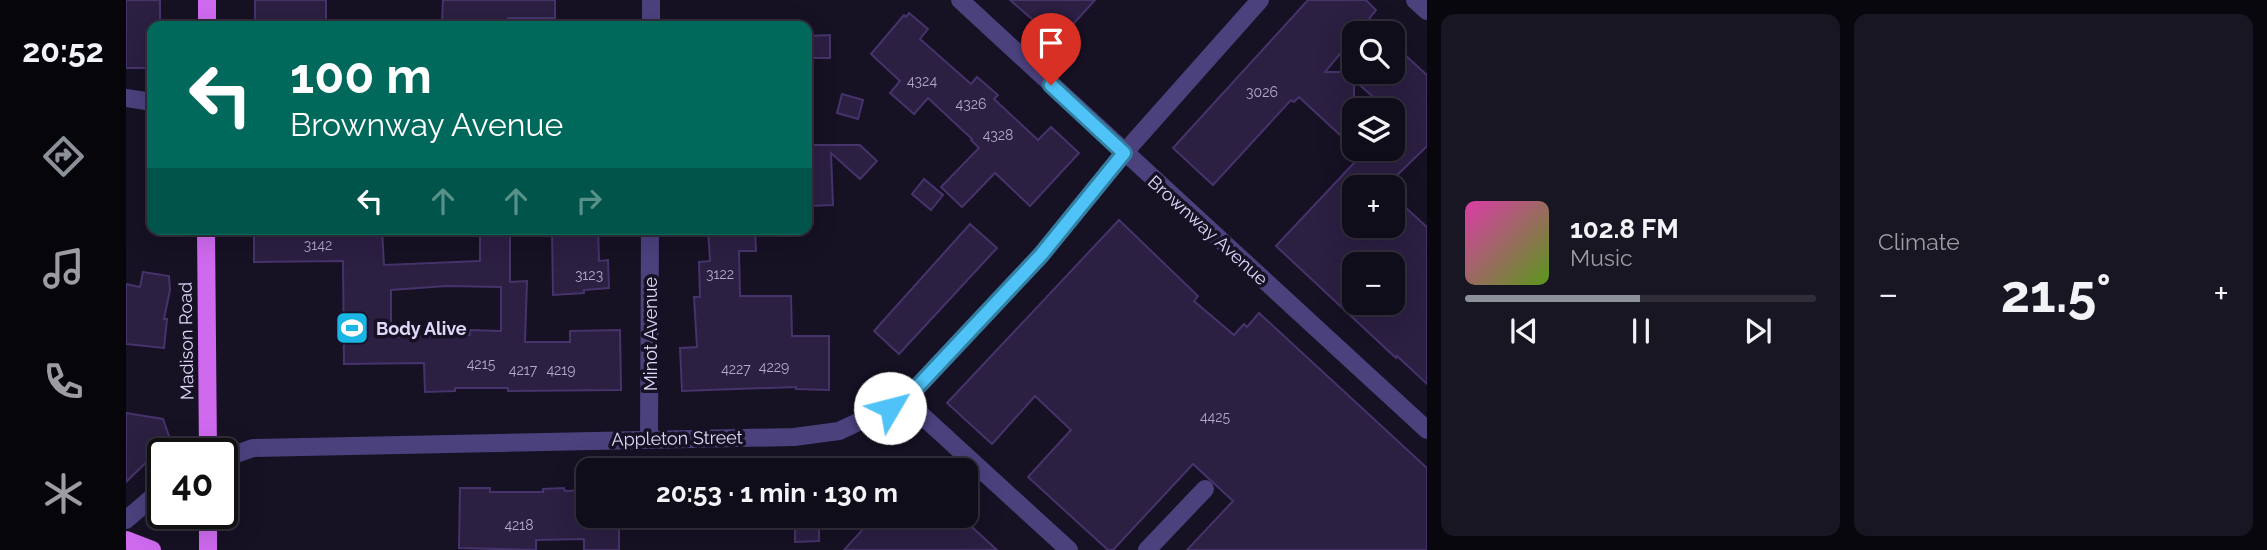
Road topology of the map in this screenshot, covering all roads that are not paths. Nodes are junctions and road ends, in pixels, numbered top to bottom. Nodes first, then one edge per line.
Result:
1 (207, 0) edge
2 (651, 0) edge
3 (960, 0) edge
4 (1260, 0) edge
5 (1415, 0) edge
6 (1427, 11) edge
7 (207, 21) edge
8 (651, 21) edge
9 (126, 98) edge
10 (147, 101) edge
11 (1124, 153) junction
12 (206, 235) edge
13 (650, 235) edge
14 (905, 400) junction
15 (1427, 430) edge
16 (208, 438) edge
17 (649, 438) junction
18 (238, 453) edge
19 (1205, 489) dead end
20 (147, 502) edge
21 (126, 520) edge
22 (208, 529) edge
23 (126, 540) edge
24 (152, 550) edge
25 (208, 550) edge
26 (1069, 550) edge
27 (1147, 550) edge

1 - 7 main road
2 - 8 street
3 - 11 street, Brownway Avenue
4 - 11 street
5 - 6 street
9 - 10 street
11 - 14 street
11 - 15 street, Brownway Avenue
12 - 16 main road, Madison Road
13 - 17 street, Minot Avenue
14 - 17 street, Appleton Street
14 - 26 street
17 - 18 street, Appleton Street
19 - 27 street
20 - 21 street
22 - 25 main road
23 - 24 main road

